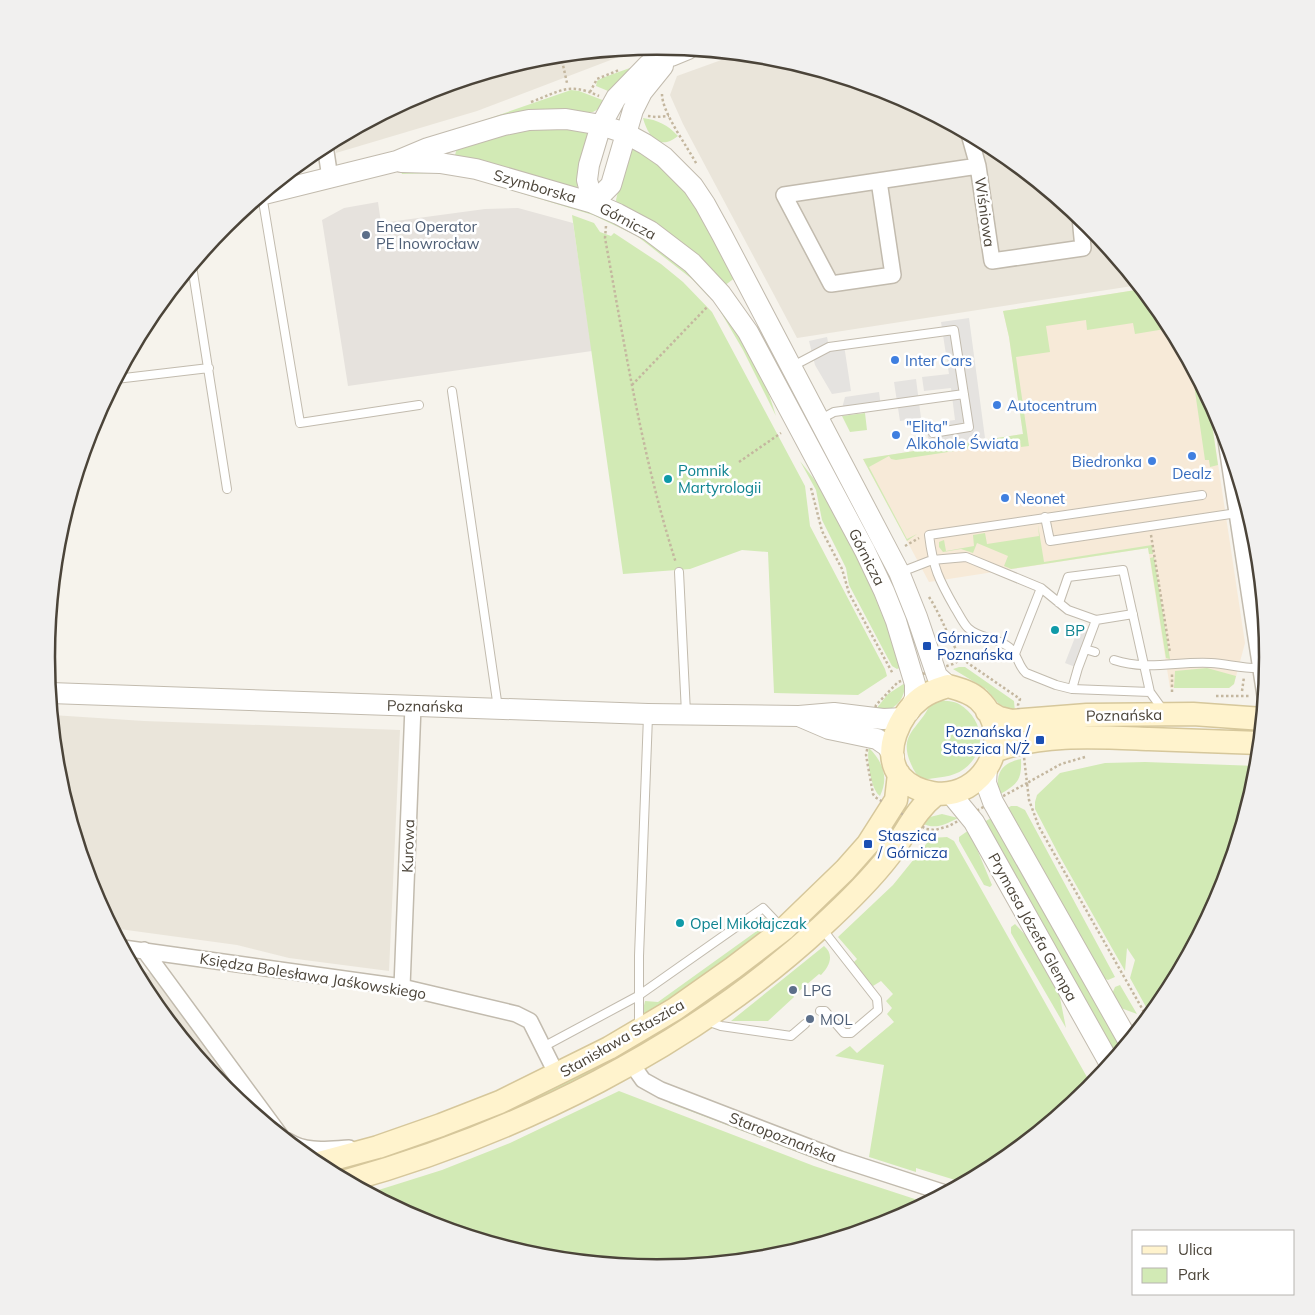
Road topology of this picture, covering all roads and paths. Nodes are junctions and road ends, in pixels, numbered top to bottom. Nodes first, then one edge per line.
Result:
1 (666, 56) edge
2 (563, 63) edge
3 (567, 83) dead end
4 (601, 125) junction
5 (625, 134) junction
6 (973, 145) edge
7 (326, 155) edge
8 (397, 161) junction
9 (978, 166) junction
10 (330, 178) junction
11 (879, 181) junction
12 (278, 190) edge
13 (264, 202) edge
14 (593, 203) junction
15 (612, 228) dead end
16 (1081, 228) edge
17 (193, 274) edge
18 (714, 310) dead end
19 (792, 367) junction
20 (209, 368) junction
21 (124, 378) edge
22 (632, 385) junction
23 (452, 391) dead end
24 (964, 394) junction
25 (419, 405) dead end
26 (819, 420) junction
27 (782, 433) dead end
28 (933, 433) dead end
29 (739, 462) dead end
30 (1231, 475) edge
31 (810, 485) dead end
32 (227, 489) dead end
33 (1202, 495) dead end
34 (1237, 513) junction
35 (1045, 517) junction
36 (1150, 527) junction
37 (929, 535) junction
38 (905, 546) dead end
39 (932, 560) junction
40 (679, 572) joint
41 (899, 572) junction
42 (1041, 588) junction
43 (1059, 603) junction
44 (1133, 614) junction
45 (1096, 620) junction
46 (1085, 649) junction
47 (1094, 652) dead end
48 (1015, 654) junction
49 (1114, 660) dead end
50 (1260, 661) edge
51 (1144, 665) junction
52 (1172, 666) junction
53 (1260, 668) edge
54 (942, 678) junction
55 (906, 680) junction
56 (1072, 689) junction
57 (1150, 692) junction
58 (1172, 692) dead end
59 (56, 694) edge
60 (413, 706) junction
61 (498, 708) junction
62 (987, 711) junction
63 (648, 714) junction
64 (1167, 714) junction
65 (686, 715) junction
66 (906, 715) junction
67 (1257, 719) edge
68 (1020, 721) junction
69 (870, 728) junction
70 (1022, 743) junction
71 (1254, 743) edge
72 (991, 759) junction
73 (896, 765) junction
74 (1027, 783) junction
75 (944, 794) junction
76 (993, 802) junction
77 (891, 808) junction
78 (969, 815) junction
79 (912, 820) junction
80 (821, 927) junction
81 (784, 929) junction
82 (130, 949) edge
83 (144, 950) junction
84 (402, 987) junction
85 (638, 996) junction
86 (820, 1011) dead end
87 (1144, 1012) edge
88 (703, 1019) junction
89 (805, 1024) dead end
90 (640, 1031) junction
91 (1125, 1036) edge
92 (543, 1047) junction
93 (1107, 1058) edge
94 (631, 1063) junction
95 (557, 1075) junction
96 (264, 1113) edge
97 (378, 1147) junction
98 (312, 1150) edge
99 (327, 1161) edge
100 (355, 1178) edge
101 (938, 1191) edge

1 - 4 street, Szymborska
1 - 5 street, Szymborska
2 - 3 path
4 - 5 street, Górnicza
4 - 8 street, Szymborska
4 - 14 street, Górnicza
5 - 14 street, Szymborska
5 - 19 street, Górnicza
6 - 9 street, Wiśniowa
7 - 10 street
8 - 10 street, Szymborska
8 - 14 street, Szymborska
9 - 11 street
9 - 16 street, Wiśniowa
10 - 12 street, Szymborska
11 - 11 street
13 - 25 lane
14 - 55 street, Górnicza
15 - 22 path
17 - 20 lane
18 - 22 path
19 - 24 lane
19 - 26 street, Górnicza
20 - 21 lane
20 - 32 lane
22 - 40 path
23 - 61 lane
24 - 26 lane
24 - 28 lane
26 - 41 street, Górnicza
27 - 29 path
30 - 34 street
31 - 55 path
33 - 35 lane
34 - 36 lane
34 - 50 street
35 - 36 lane
35 - 37 lane
36 - 52 path
37 - 38 path
37 - 39 lane
39 - 41 lane
39 - 42 lane
39 - 48 lane
40 - 65 lane
41 - 54 street, Górnicza
42 - 43 lane
42 - 48 lane
43 - 44 lane
43 - 45 lane
44 - 45 lane
44 - 51 lane
45 - 46 lane
46 - 47 lane
46 - 56 lane
48 - 56 lane
49 - 51 lane
51 - 52 lane
51 - 57 lane
52 - 53 lane
52 - 58 path
54 - 55 path
54 - 62 main road
54 - 66 main road
55 - 66 street, Górnicza
55 - 69 path
56 - 57 lane
57 - 64 lane
59 - 60 street, Poznańska
60 - 61 street, Poznańska
60 - 84 street, Kurowa
61 - 63 street, Poznańska
62 - 68 main road, Poznańska
62 - 72 main road
63 - 65 street, Poznańska
63 - 85 lane
64 - 67 main road, Poznańska
64 - 68 main road, Poznańska
65 - 69 street, Poznańska
66 - 69 street, Poznańska
66 - 73 main road
68 - 70 path
69 - 73 street, Poznańska
69 - 77 path
70 - 71 main road, Poznańska
70 - 72 main road, Poznańska
70 - 74 path
72 - 75 main road
72 - 76 street, Prymasa Józefa Glempa
73 - 75 main road
73 - 77 main road, Stanisława Staszica
74 - 76 path
74 - 87 path
75 - 78 street, Prymasa Józefa Glempa
75 - 79 main road, Stanisława Staszica
76 - 78 path
76 - 91 street, Prymasa Józefa Glempa
77 - 79 path
77 - 81 main road, Stanisława Staszica
78 - 79 path
78 - 93 street, Prymasa Józefa Glempa
79 - 80 main road, Stanisława Staszica
80 - 86 lane
80 - 88 main road, Stanisława Staszica
81 - 85 lane
81 - 90 main road, Stanisława Staszica
82 - 83 street, Księdza Bolesława Jaśkowskiego
83 - 84 street, Księdza Bolesława Jaśkowskiego
83 - 96 street
84 - 92 street, Księdza Bolesława Jaśkowskiego
85 - 90 lane
85 - 92 lane
88 - 89 lane
88 - 94 main road, Stanisława Staszica
90 - 95 main road, Stanisława Staszica
92 - 95 street, Księdza Bolesława Jaśkowskiego
94 - 100 main road, Stanisława Staszica
94 - 101 street, Staropoznańska
95 - 97 main road, Stanisława Staszica
97 - 98 street
97 - 99 main road, Stanisława Staszica

